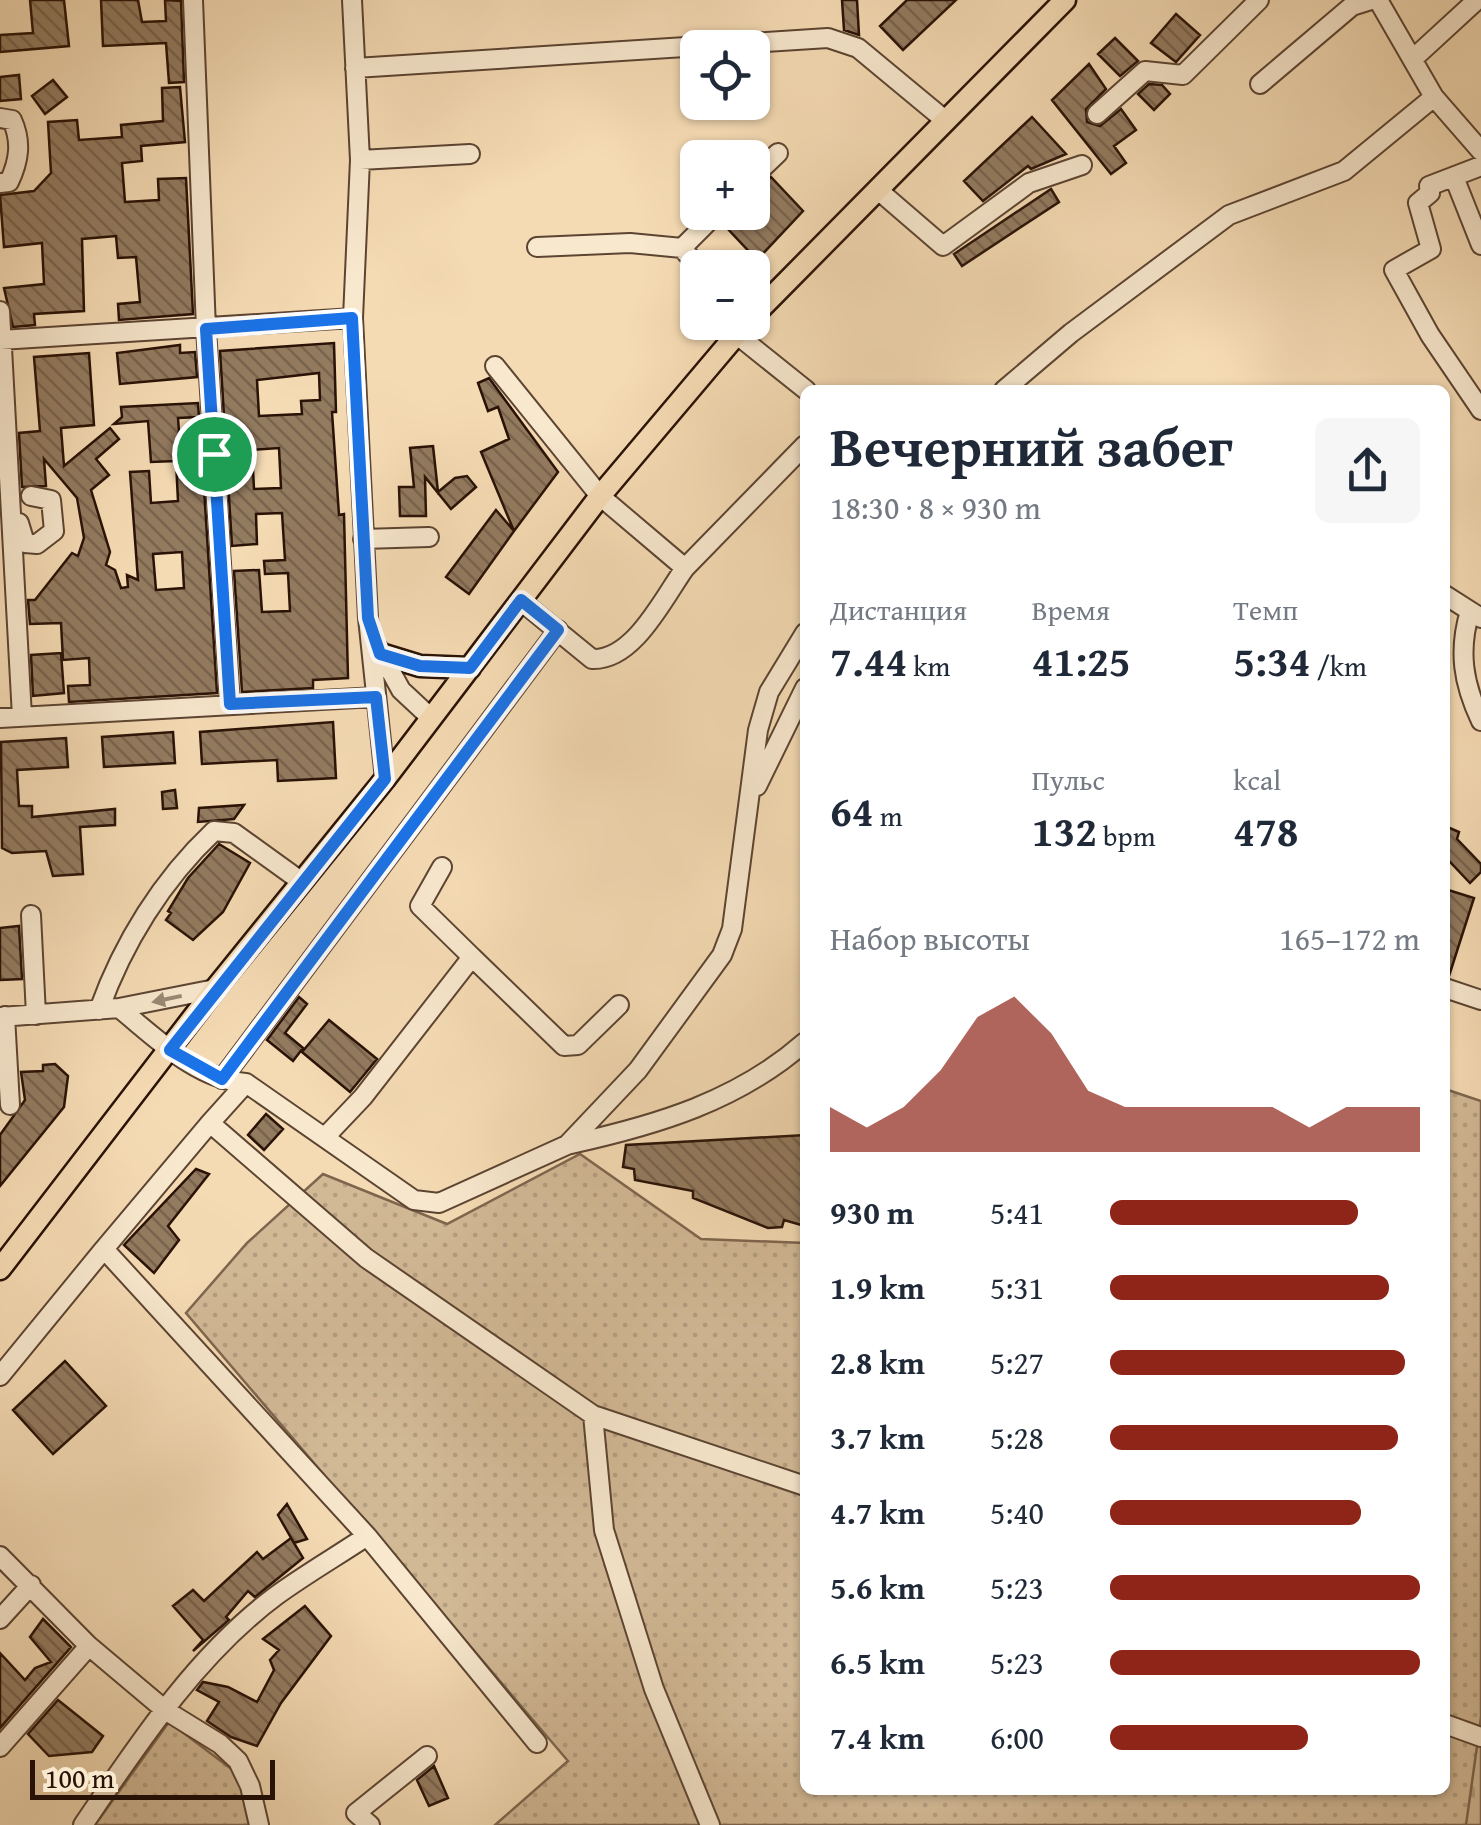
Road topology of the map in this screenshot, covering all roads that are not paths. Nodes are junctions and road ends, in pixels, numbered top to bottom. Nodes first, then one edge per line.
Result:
1 (193, 0) edge
2 (352, 0) edge
3 (1065, 0) edge
4 (1259, 0) edge
5 (1370, 0) edge
6 (1378, 0) edge
7 (1477, 0) edge
8 (1414, 56) junction
9 (356, 68) junction
10 (1260, 84) dead end
11 (1434, 97) junction
12 (1097, 114) dead end
13 (0, 118) edge
14 (946, 121) junction
15 (1478, 140) edge
16 (778, 152) dead end
17 (470, 154) dead end
18 (360, 160) junction
19 (770, 160) edge
20 (1082, 165) dead end
21 (1481, 166) edge
22 (1454, 177) junction
23 (0, 183) edge
24 (878, 190) junction
25 (700, 230) edge
26 (1481, 246) edge
27 (537, 247) dead end
28 (682, 248) joint
29 (770, 299) edge
30 (0, 311) edge
31 (352, 318) junction
32 (206, 329) junction
33 (1, 340) edge
34 (731, 340) edge
35 (758, 340) edge
36 (495, 366) dead end
37 (801, 385) edge
38 (1010, 385) edge
39 (1481, 410) edge
40 (800, 450) edge
41 (32, 496) dead end
42 (600, 496) junction
43 (6, 522) edge
44 (429, 538) dead end
45 (363, 539) junction
46 (686, 568) junction
47 (1450, 599) edge
48 (521, 600) junction
49 (1475, 614) edge
50 (368, 618) junction
51 (558, 630) junction
52 (800, 641) edge
53 (380, 654) junction
54 (470, 668) junction
55 (376, 697) junction
56 (800, 698) edge
57 (230, 704) junction
58 (22, 717) junction
59 (0, 718) edge
60 (431, 718) junction
61 (1481, 721) edge
62 (385, 779) junction
63 (753, 795) junction
64 (442, 867) dead end
65 (302, 882) junction
66 (31, 915) dead end
67 (472, 957) junction
68 (216, 988) junction
69 (1450, 990) edge
70 (1481, 1000) edge
71 (619, 1004) dead end
72 (119, 1008) junction
73 (99, 1010) junction
74 (36, 1015) junction
75 (2, 1017) edge
76 (800, 1046) edge
77 (170, 1050) junction
78 (222, 1079) junction
79 (246, 1084) junction
80 (10, 1105) dead end
81 (210, 1123) junction
82 (325, 1137) junction
83 (567, 1145) junction
84 (104, 1249) junction
85 (0, 1268) edge
86 (0, 1376) edge
87 (593, 1415) junction
88 (800, 1484) edge
89 (367, 1536) junction
90 (0, 1556) edge
91 (31, 1586) junction
92 (0, 1620) edge
93 (89, 1646) junction
94 (164, 1710) junction
95 (1450, 1726) edge
96 (1481, 1737) edge
97 (537, 1743) dead end
98 (0, 1747) edge
99 (427, 1756) dead end
100 (357, 1821) edge
101 (84, 1825) edge
102 (259, 1825) edge
103 (710, 1825) edge

1 - 32 street
2 - 9 street
3 - 14 main road
4 - 12 street
5 - 10 street
6 - 8 street
7 - 8 street
8 - 11 street
9 - 14 street
9 - 18 street
11 - 15 street
11 - 38 street
13 - 23 street
14 - 24 main road
16 - 19 street
17 - 18 street
18 - 31 street
20 - 24 street
21 - 22 street
22 - 26 street
22 - 39 street
24 - 29 main road
25 - 28 street
27 - 28 street
30 - 33 street
31 - 32 street
31 - 45 street
32 - 33 street
32 - 57 street
33 - 43 street
34 - 42 main road
35 - 37 street
36 - 42 street
40 - 46 street
41 - 43 street
42 - 46 street
42 - 48 main road
43 - 58 street
44 - 45 street
45 - 50 street
46 - 51 street
47 - 49 street
48 - 51 street
48 - 54 main road
49 - 61 street
50 - 53 street
50 - 55 street
51 - 78 street
52 - 63 street
53 - 54 main road
53 - 60 street
54 - 60 main road
55 - 57 street
55 - 62 street
56 - 63 street
57 - 58 street
58 - 59 street
60 - 62 main road
62 - 65 main road
63 - 83 street
64 - 67 street
65 - 68 main road
65 - 73 street
66 - 74 street
67 - 71 street
67 - 82 street
68 -> 72 street
68 - 77 main road
69 - 70 street
72 - 73 street
72 - 77 street
73 - 74 street
74 - 75 street
75 - 80 street
76 - 83 street
77 - 78 street
77 - 85 main road
78 - 79 street
79 - 81 street
79 - 82 street
81 - 84 street
81 - 87 street
82 - 83 street
84 - 86 street
84 - 89 street
87 - 88 street
87 - 103 street
89 - 94 street
89 - 97 street
90 - 91 street
91 - 92 street
91 - 93 street
93 - 94 street
93 - 98 street
94 - 101 street
94 - 102 street
95 - 96 street
99 - 100 street

